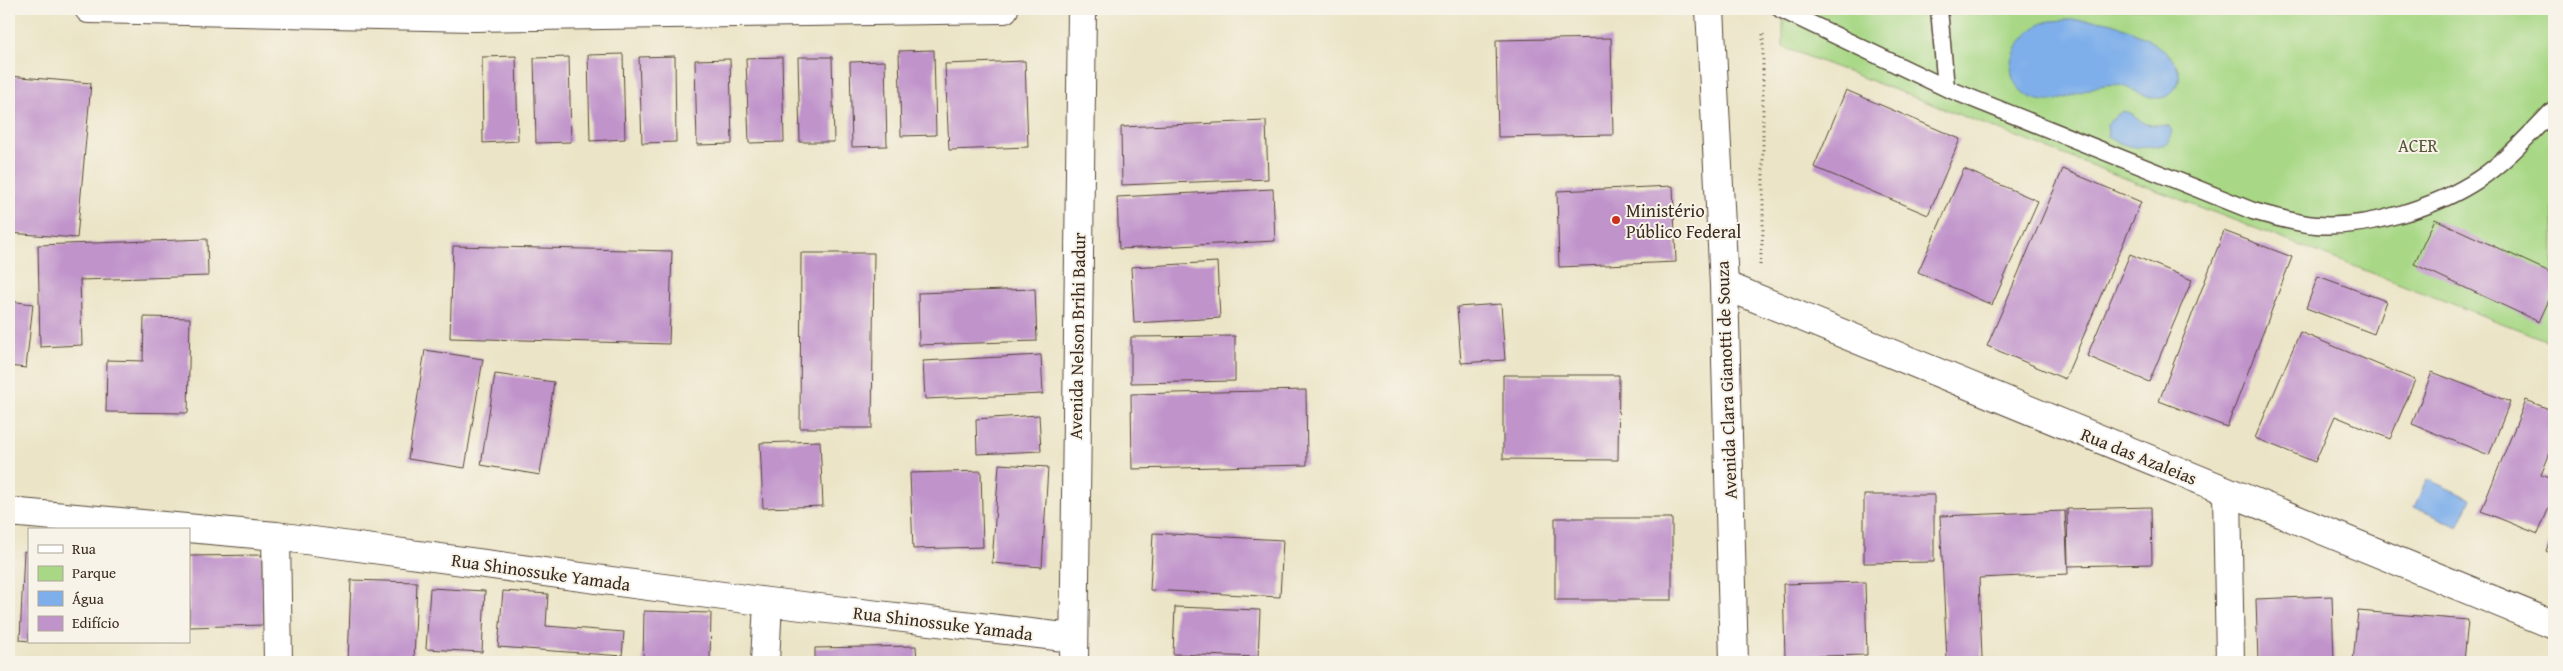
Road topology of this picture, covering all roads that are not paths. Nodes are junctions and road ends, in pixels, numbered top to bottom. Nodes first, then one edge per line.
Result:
1 (90, 9) edge
2 (1004, 9) edge
3 (1082, 9) edge
4 (1710, 9) edge
5 (1780, 9) edge
6 (1939, 9) edge
7 (474, 13) edge
8 (1946, 88) junction
9 (2554, 109) edge
10 (1724, 285) junction
11 (2227, 492) junction
12 (9, 512) edge
13 (187, 528) edge
14 (190, 528) edge
15 (276, 536) junction
16 (768, 602) junction
17 (2554, 625) edge
18 (1074, 650) edge
19 (278, 662) edge
20 (765, 662) edge
21 (1734, 662) edge
22 (2230, 662) edge

1 - 7 street
2 - 7 street
3 - 18 street, Avenida Nelson Brihi Badur
4 - 10 street, Avenida Clara Gianotti de Souza
5 - 8 lane
6 - 8 lane
8 - 9 lane
10 - 11 street, Rua das Azaleias
10 - 21 street, Avenida Clara Gianotti de Souza
11 - 17 street, Rua das Azaleias
11 - 22 street
12 - 13 street, Rua Shinossuke Yamada
14 - 15 street, Rua Shinossuke Yamada
15 - 16 street, Rua Shinossuke Yamada
15 - 19 street
16 - 18 street, Rua Shinossuke Yamada
16 - 20 street

